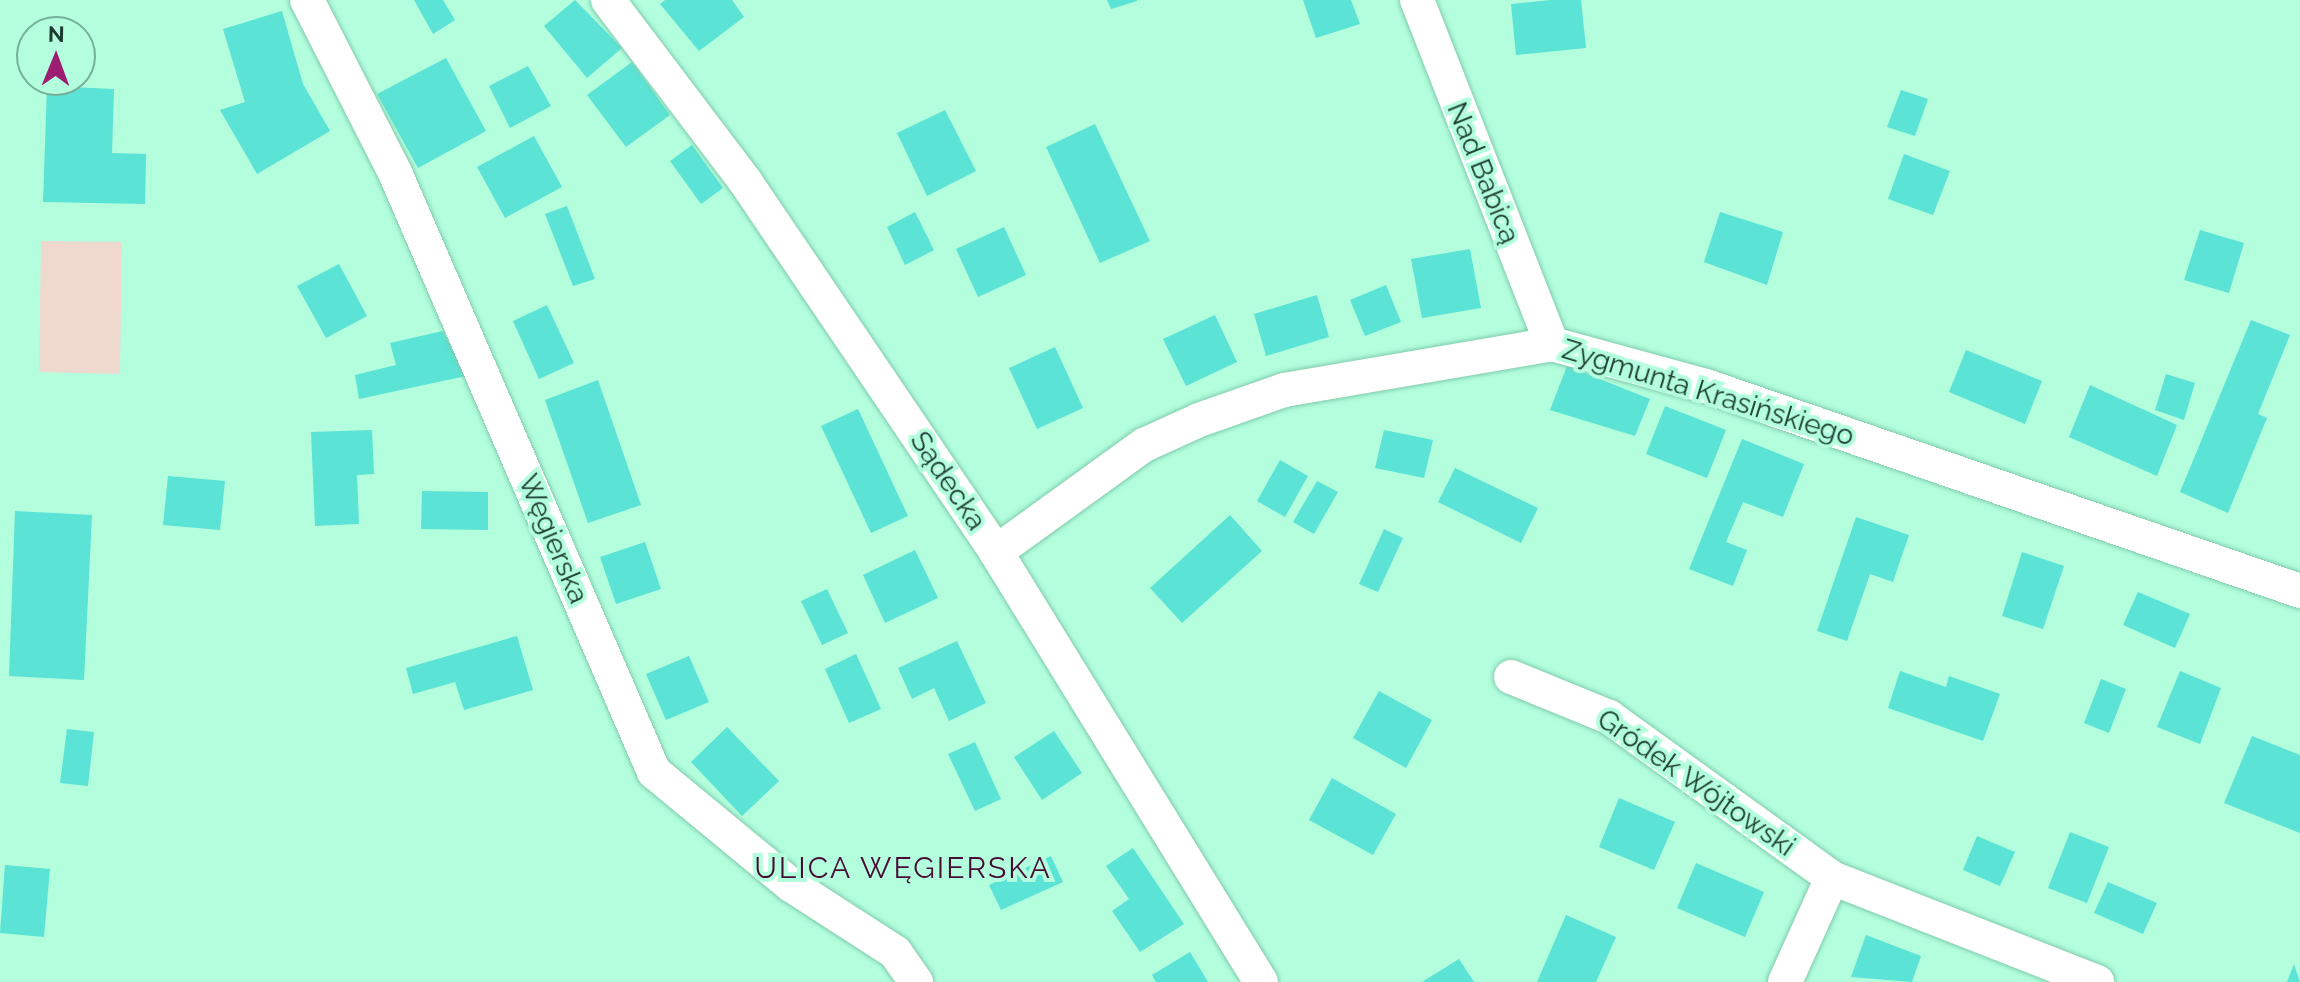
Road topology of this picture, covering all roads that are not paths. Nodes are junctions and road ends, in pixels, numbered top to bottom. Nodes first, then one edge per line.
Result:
1 (307, 0) edge
2 (608, 0) edge
3 (1417, 0) edge
4 (1552, 344) junction
5 (996, 552) junction
6 (2300, 591) edge
7 (1511, 677) dead end
8 (1832, 878) junction
9 (916, 982) edge
10 (1261, 982) edge
11 (1785, 982) edge
12 (2097, 982) edge

1 - 9 street, Węgierska
2 - 5 street, Sądecka
3 - 4 street, Nad Babicą
4 - 5 street, Zygmunta Krasińskiego
4 - 6 street, Zygmunta Krasińskiego
5 - 10 street, Sądecka
7 - 8 street, Gródek Wójtowski
8 - 11 street
8 - 12 street, Gródek Wójtowski

